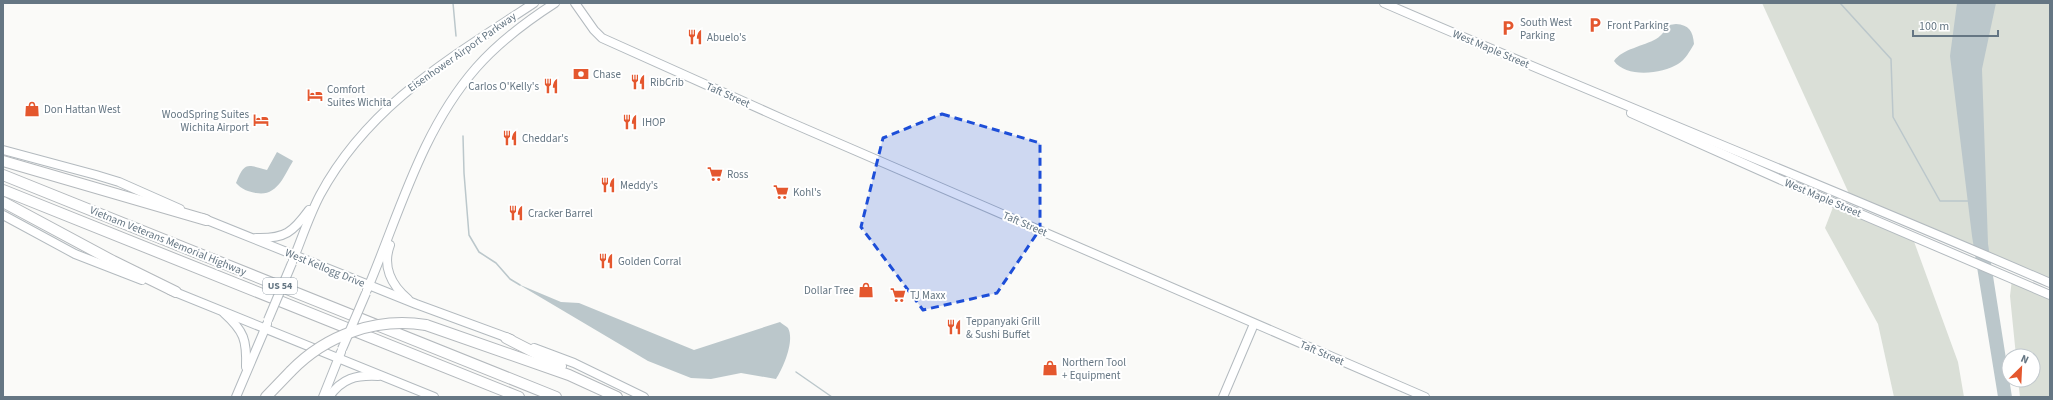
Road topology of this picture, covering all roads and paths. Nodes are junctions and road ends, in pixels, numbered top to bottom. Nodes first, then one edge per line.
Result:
1 (534, 3) edge
2 (556, 3) edge
3 (575, 3) edge
4 (1384, 3) edge
5 (1599, 95) junction
6 (3, 150) edge
7 (3, 161) edge
8 (3, 175) edge
9 (3, 190) edge
10 (320, 195) junction
11 (3, 202) edge
12 (398, 212) junction
13 (3, 215) edge
14 (206, 220) junction
15 (250, 238) junction
16 (293, 260) junction
17 (2050, 283) edge
18 (367, 289) junction
19 (176, 292) junction
20 (2050, 295) edge
21 (416, 304) junction
22 (220, 309) junction
23 (267, 324) junction
24 (1254, 324) junction
25 (506, 338) junction
26 (340, 353) junction
27 (386, 376) junction
28 (242, 382) junction
29 (613, 395) edge
30 (236, 397) edge
31 (266, 397) edge
32 (323, 397) edge
33 (329, 397) edge
34 (434, 397) edge
35 (519, 397) edge
36 (556, 397) edge
37 (644, 397) edge
38 (1223, 397) edge
39 (1426, 397) edge

1 - 10 main road, Eisenhower Airport Parkway
2 - 12 main road, Eisenhower Airport Parkway
3 - 24 main road, Taft Street
4 - 5 main road, West Maple Street
5 - 17 main road, West Maple Street
5 - 20 main road, West Maple Street
6 - 14 main road, West Kellogg Drive
7 - 14 highway
8 - 36 highway, Vietnam Veterans Memorial Highway / US 54
9 - 35 highway, Vietnam Veterans Memorial Highway / US 54
10 - 15 main road
10 - 16 main road, Eisenhower Airport Parkway
11 - 19 highway
12 - 18 main road, Eisenhower Airport Parkway
12 - 21 main road
13 - 19 main road
14 - 15 main road, West Kellogg Drive
15 - 16 main road, West Kellogg Drive
16 - 18 main road, West Kellogg Drive
16 - 23 main road, Eisenhower Airport Parkway, bridge
18 - 21 main road, West Kellogg Drive
18 - 26 main road, Eisenhower Airport Parkway, bridge
19 - 22 main road
21 - 25 main road, West Kellogg Drive
22 - 23 main road
22 - 28 main road
23 - 26 main road
23 - 28 main road, Eisenhower Airport Parkway
24 - 38 main road
24 - 39 main road, Taft Street
25 - 29 highway
25 - 37 main road, West Kellogg Drive
26 - 27 main road
26 - 32 main road, Eisenhower Airport Parkway
27 - 33 main road
27 - 34 main road
28 - 30 main road, Eisenhower Airport Parkway
29 - 31 highway, bridge

